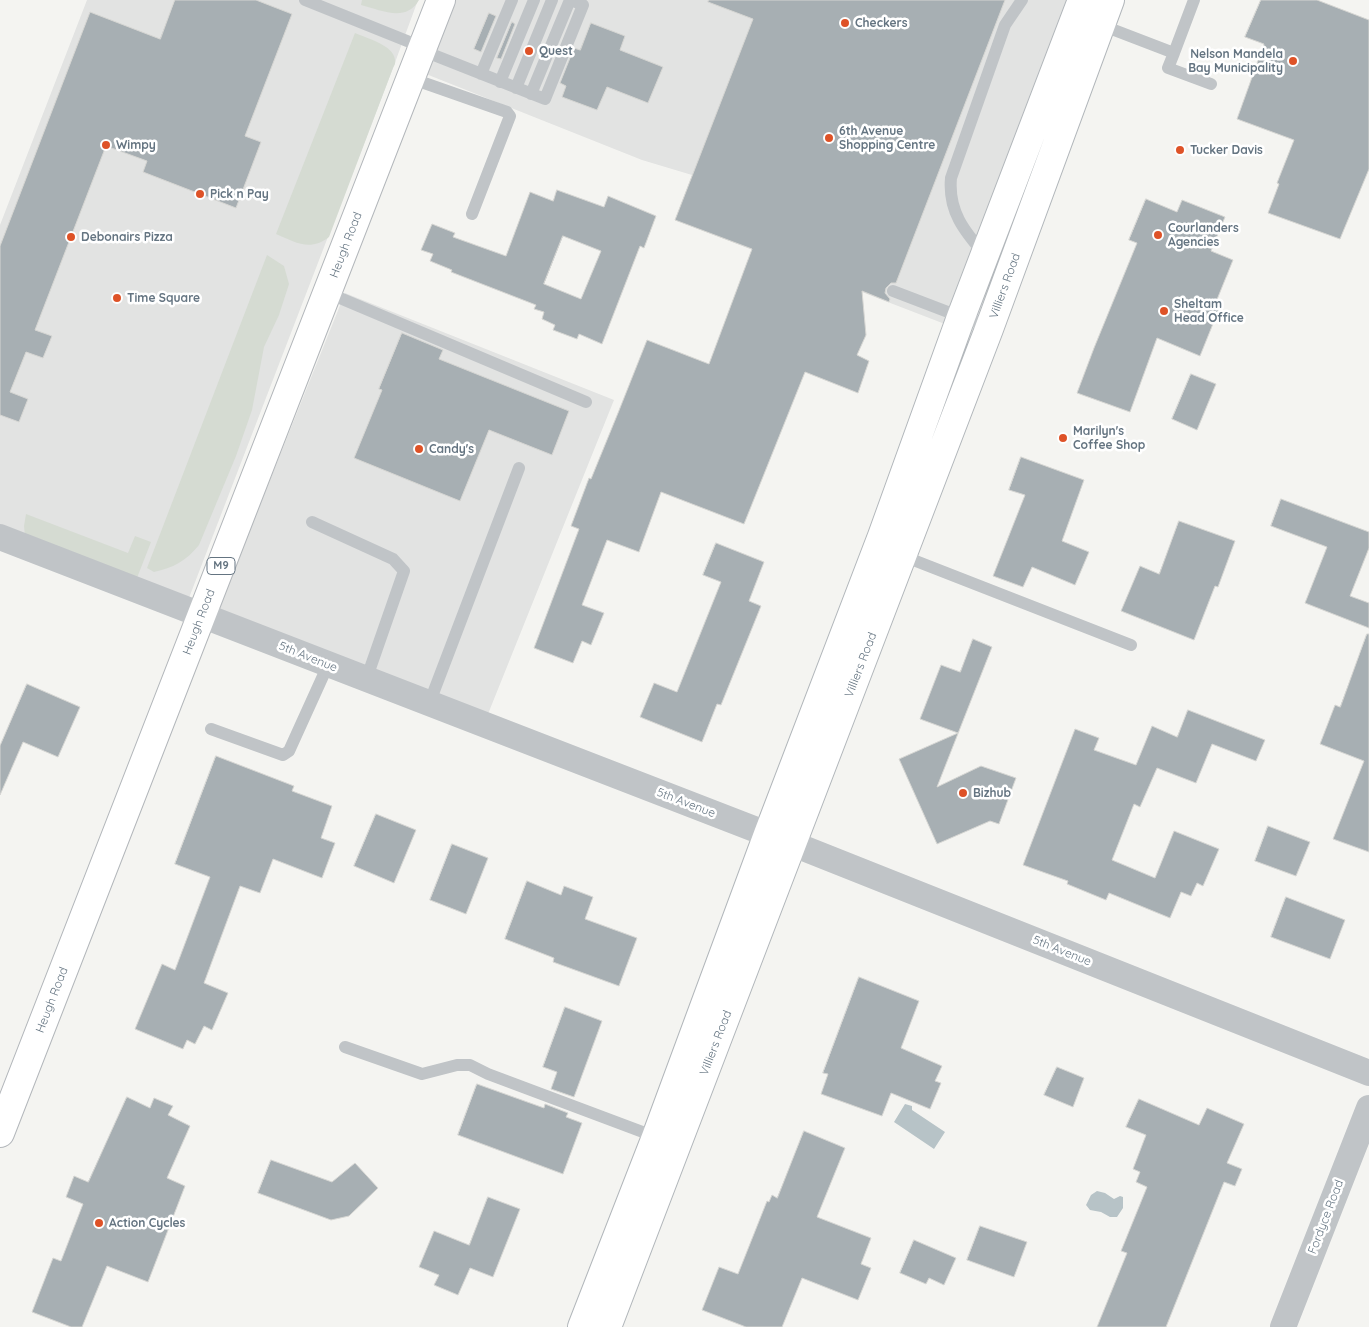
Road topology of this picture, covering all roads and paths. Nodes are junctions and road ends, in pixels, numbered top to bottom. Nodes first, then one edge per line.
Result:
1 (305, 0) edge
2 (441, 0) edge
3 (512, 0) edge
4 (534, 0) edge
5 (552, 0) edge
6 (571, 0) edge
7 (1022, 0) edge
8 (1082, 0) edge
9 (1110, 0) edge
10 (1194, 0) edge
11 (1101, 25) junction
12 (422, 49) junction
13 (1174, 53) junction
14 (481, 74) junction
15 (410, 78) junction
16 (500, 82) junction
17 (1211, 84) dead end
18 (516, 88) junction
19 (472, 214) dead end
20 (985, 255) junction
21 (893, 291) dead end
22 (328, 293) junction
23 (961, 317) junction
24 (990, 326) junction
25 (586, 402) dead end
26 (518, 468) dead end
27 (312, 522) dead end
28 (0, 537) edge
29 (903, 556) junction
30 (202, 614) junction
31 (1131, 645) dead end
32 (328, 665) junction
33 (366, 680) junction
34 (429, 704) junction
35 (211, 729) dead end
36 (781, 839) junction
37 (345, 1047) dead end
38 (1369, 1073) edge
39 (1369, 1108) edge
40 (0, 1133) edge
41 (662, 1143) junction
42 (582, 1327) edge
43 (606, 1327) edge
44 (1283, 1327) edge

1 - 12 lane
2 - 12 street, Heugh Road / M9
3 - 14 lane
4 - 16 lane
5 - 18 lane
6 - 18 lane
7 - 20 lane
8 - 20 street, Villiers Road
9 - 11 street, Villiers Road
10 - 13 lane
11 - 13 lane
11 - 24 street, Villiers Road
12 - 14 lane
12 - 15 street, Heugh Road / M9
13 - 17 lane
14 - 16 lane
15 - 19 lane
15 - 22 street, Heugh Road / M9
16 - 18 lane
20 - 23 street, Villiers Road
21 - 23 lane
22 - 25 lane
22 - 30 street, Heugh Road / M9
23 - 24 lane
23 - 36 street, Villiers Road
24 - 29 street, Villiers Road
26 - 34 lane
27 - 33 lane
28 - 30 street, 5th Avenue
29 - 31 lane
29 - 36 street, Villiers Road
30 - 32 street, 5th Avenue
30 - 40 street, Heugh Road / M9
32 - 33 street, 5th Avenue
32 - 35 lane
33 - 34 street, 5th Avenue
34 - 36 street, 5th Avenue
36 - 38 street, 5th Avenue
36 - 41 street, Villiers Road
37 - 41 lane
39 - 44 street, Fordyce Road
41 - 42 street, Villiers Road
41 - 43 street, Villiers Road

